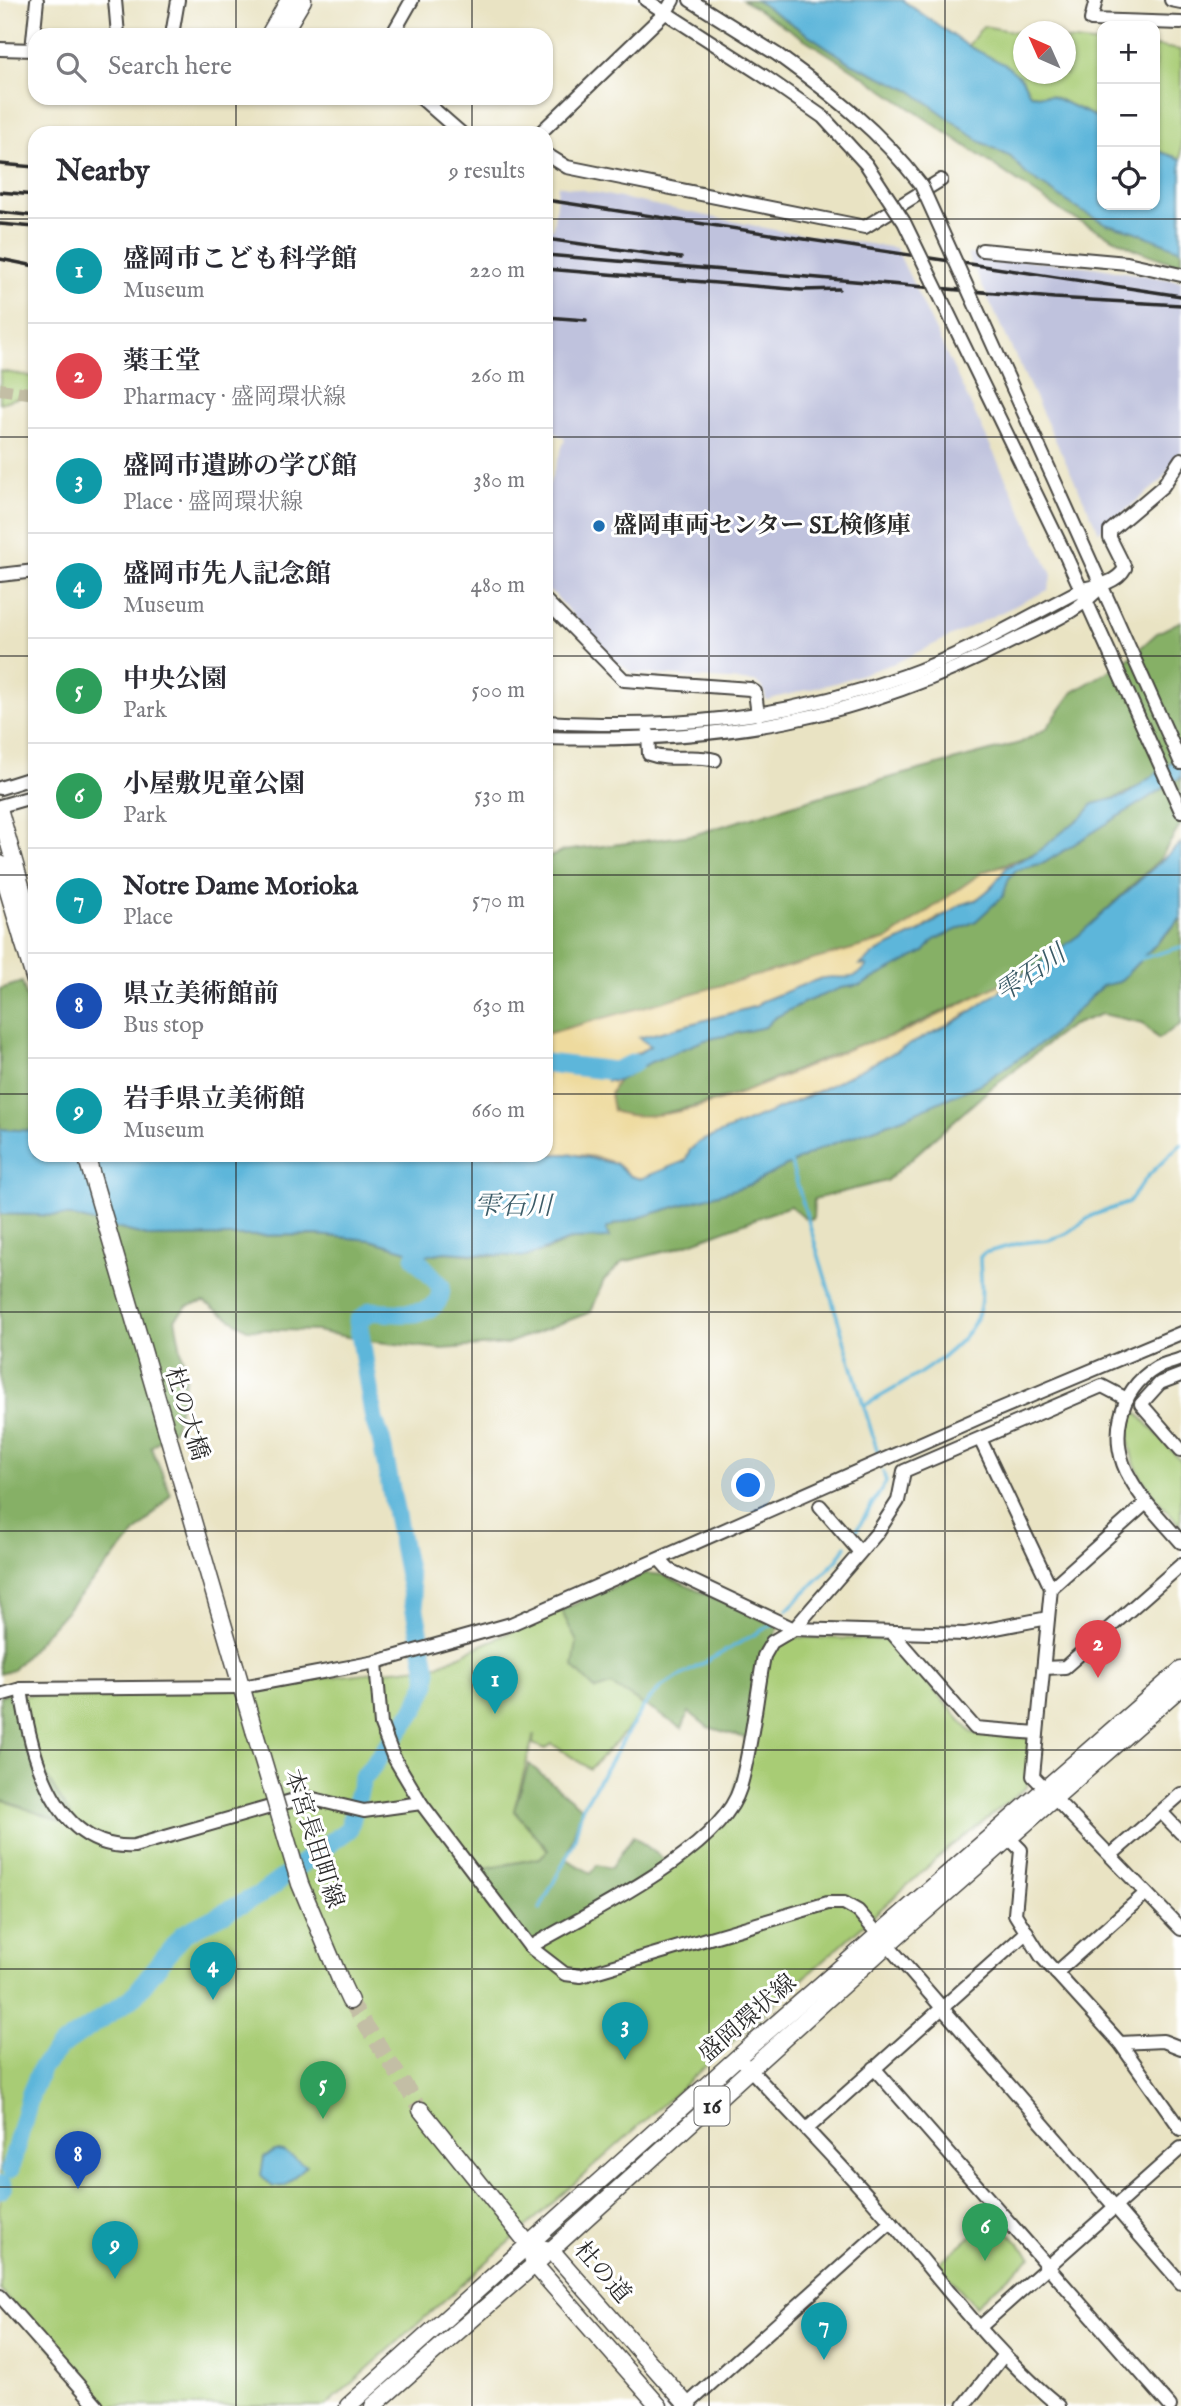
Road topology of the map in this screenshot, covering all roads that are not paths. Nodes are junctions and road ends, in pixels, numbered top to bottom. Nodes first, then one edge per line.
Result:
1 (37, 0) edge
2 (116, 0) edge
3 (178, 0) edge
4 (289, 0) edge
5 (303, 0) edge
6 (412, 0) edge
7 (646, 0) edge
8 (690, 0) edge
9 (1096, 0) edge
10 (1171, 0) edge
11 (1181, 2) edge
12 (670, 6) edge
13 (1181, 23) edge
14 (35, 28) edge
15 (118, 28) edge
16 (173, 28) edge
17 (282, 28) edge
18 (284, 28) edge
19 (396, 28) edge
20 (0, 49) edge
21 (28, 50) edge
22 (429, 105) edge
23 (453, 126) edge
24 (547, 126) edge
25 (553, 158) edge
26 (941, 180) dead end
27 (982, 250) dead end
28 (1181, 275) edge
29 (1181, 459) edge
30 (28, 572) edge
31 (0, 575) edge
32 (1103, 584) junction
33 (1082, 589) junction
34 (1088, 603) junction
35 (553, 609) edge
36 (758, 715) junction
37 (553, 723) edge
38 (648, 732) junction
39 (553, 738) edge
40 (715, 760) dead end
41 (1181, 763) edge
42 (28, 779) edge
43 (0, 788) edge
44 (28, 798) edge
45 (0, 806) edge
46 (1181, 811) edge
47 (0, 813) edge
48 (0, 864) edge
49 (28, 911) edge
50 (28, 919) edge
51 (23, 942) junction
52 (28, 958) edge
53 (88, 1162) edge
54 (1181, 1333) edge
55 (1181, 1359) edge
56 (1181, 1375) edge
57 (1127, 1399) junction
58 (980, 1438) junction
59 (1181, 1450) edge
60 (1146, 1503) junction
61 (820, 1506) dead end
62 (1181, 1542) edge
63 (859, 1551) junction
64 (660, 1560) junction
65 (1181, 1565) edge
66 (1051, 1588) junction
67 (1048, 1618) junction
68 (794, 1629) junction
69 (893, 1634) junction
70 (376, 1662) junction
71 (1044, 1668) junction
72 (1181, 1670) edge
73 (242, 1687) junction
74 (1181, 1687) edge
75 (21, 1689) junction
76 (0, 1695) edge
77 (1037, 1733) junction
78 (1181, 1794) edge
79 (1049, 1795) junction
80 (421, 1803) junction
81 (1161, 1812) junction
82 (1181, 1833) edge
83 (1009, 1838) junction
84 (1111, 1856) junction
85 (1146, 1893) junction
86 (1181, 1929) edge
87 (1027, 1932) junction
88 (883, 1940) junction
89 (530, 1947) junction
90 (1056, 1973) junction
91 (350, 2001) tunnel mouth
92 (943, 2006) junction
93 (1120, 2043) junction
94 (1181, 2048) edge
95 (738, 2057) junction
96 (874, 2068) junction
97 (751, 2070) junction
98 (421, 2110) tunnel mouth
99 (808, 2128) junction
100 (1181, 2129) edge
101 (1181, 2148) edge
102 (1113, 2207) junction
103 (891, 2222) junction
104 (529, 2245) junction
105 (551, 2250) junction
106 (534, 2264) junction
107 (1046, 2268) junction
108 (1181, 2283) edge
109 (0, 2296) edge
110 (10, 2307) junction
111 (0, 2317) edge
112 (980, 2327) junction
113 (1003, 2357) junction
114 (688, 2405) edge
115 (97, 2406) edge
116 (348, 2406) edge
117 (373, 2406) edge
118 (659, 2406) edge
119 (964, 2406) edge
120 (1059, 2406) edge
121 (1170, 2406) edge

1 - 14 street
2 - 15 street
3 - 16 street
4 - 17 main road
5 - 18 main road
6 - 19 street
7 - 12 street
8 - 32 street, bridge
9 - 13 street
10 - 11 street
12 - 24 street
12 - 33 street, bridge
20 - 21 street
22 - 23 street
25 - 26 street
27 - 28 street
29 - 32 street
30 - 31 street
32 - 33 street
32 - 34 street
32 - 41 street
33 - 34 street
33 - 36 street
34 - 38 street
34 - 46 street
35 - 36 street
36 - 38 street
37 - 38 street
38 - 39 street
38 - 40 street
42 - 43 street
44 - 45 street
47 - 49 main road
48 - 51 main road
50 - 51 main road
51 - 52 main road
53 - 73 main road, 杜の大橋
54 - 64 street
55 - 57 street
56 - 59 street
57 - 58 street
57 - 60 street
58 - 63 street
58 - 66 street
60 - 62 street
60 - 66 street
61 - 63 street
63 - 68 street
64 - 68 street
64 - 70 street
65 - 71 street
66 - 67 street
67 - 69 street
67 - 71 street
68 - 69 street
68 - 89 street
69 - 77 street
70 - 73 street
70 - 80 street
71 - 77 street
72 - 79 main road, 盛岡環状線 / 16
73 - 75 street
73 - 91 main road, 本宮長田町線, bridge
74 - 79 main road, 盛岡環状線 / 16
75 - 76 street
75 - 80 street
77 - 79 street
78 - 81 street
79 - 83 main road, 盛岡環状線 / 16
79 - 84 street
79 - 88 main road, 盛岡環状線 / 16
80 - 89 street
81 - 82 street
81 - 84 street
83 - 87 street
83 - 88 main road, 盛岡環状線 / 16
84 - 85 street
85 - 86 street
85 - 90 street
87 - 90 street
87 - 92 street
88 - 89 street
88 - 92 street
88 - 95 main road, 盛岡環状線 / 16
88 - 97 main road, 盛岡環状線 / 16
90 - 93 street
92 - 96 street
92 - 102 street
93 - 94 street
93 - 100 street
95 - 97 street
95 - 104 main road, 盛岡環状線 / 16
96 - 99 street
96 - 107 street
97 - 99 street
97 - 105 main road, 盛岡環状線 / 16
98 - 104 main road
99 - 103 street
101 - 102 street
102 - 107 street
102 - 108 street
103 - 112 street
103 - 114 street
104 - 105 main road, 杜の道
104 - 106 main road, 杜の道
104 - 116 main road, 盛岡環状線 / 16
105 - 106 main road, 盛岡環状線 / 16
105 - 114 main road, 杜の道
106 - 117 main road, 盛岡環状線 / 16
106 - 118 main road, 杜の道
107 - 112 street
107 - 121 street
109 - 110 street
110 - 111 street
110 - 115 street
112 - 113 street
113 - 119 street
113 - 120 street

